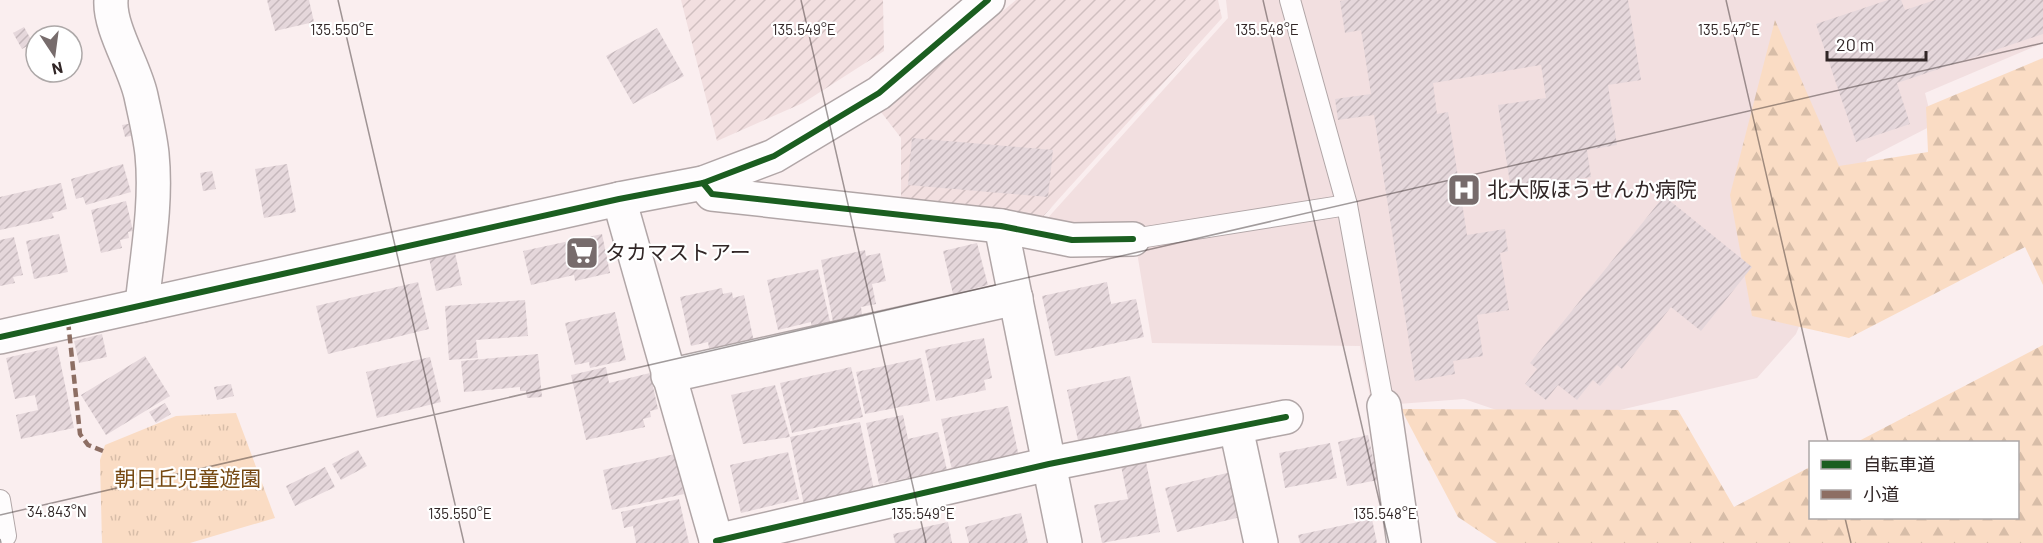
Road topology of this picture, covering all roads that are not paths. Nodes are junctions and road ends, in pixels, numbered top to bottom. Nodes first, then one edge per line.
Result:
1 (111, 0) edge
2 (988, 0) edge
3 (1291, 1) edge
4 (703, 183) junction
5 (619, 199) junction
6 (1347, 205) junction
7 (1001, 226) junction
8 (1133, 239) joint
9 (1016, 298) junction
10 (142, 305) junction
11 (0, 337) edge
12 (668, 376) junction
13 (1384, 406) joint
14 (1286, 417) dead end
15 (1236, 428) junction
16 (1049, 464) junction
17 (0, 500) edge
18 (6, 536) dead end
19 (716, 542) edge
20 (1065, 543) edge
21 (1261, 543) edge
22 (1404, 543) edge

1 - 10 street
2 - 4 street
3 - 6 lane
4 - 5 street
4 - 7 street
5 - 10 street
5 - 12 street
6 - 8 lane
6 - 13 lane
7 - 8 street
7 - 9 street
9 - 12 street
9 - 16 street
10 - 11 street
12 - 19 street
13 - 22 street
14 - 15 street
15 - 16 street
15 - 21 street
16 - 19 street
16 - 20 street
17 - 18 lane

